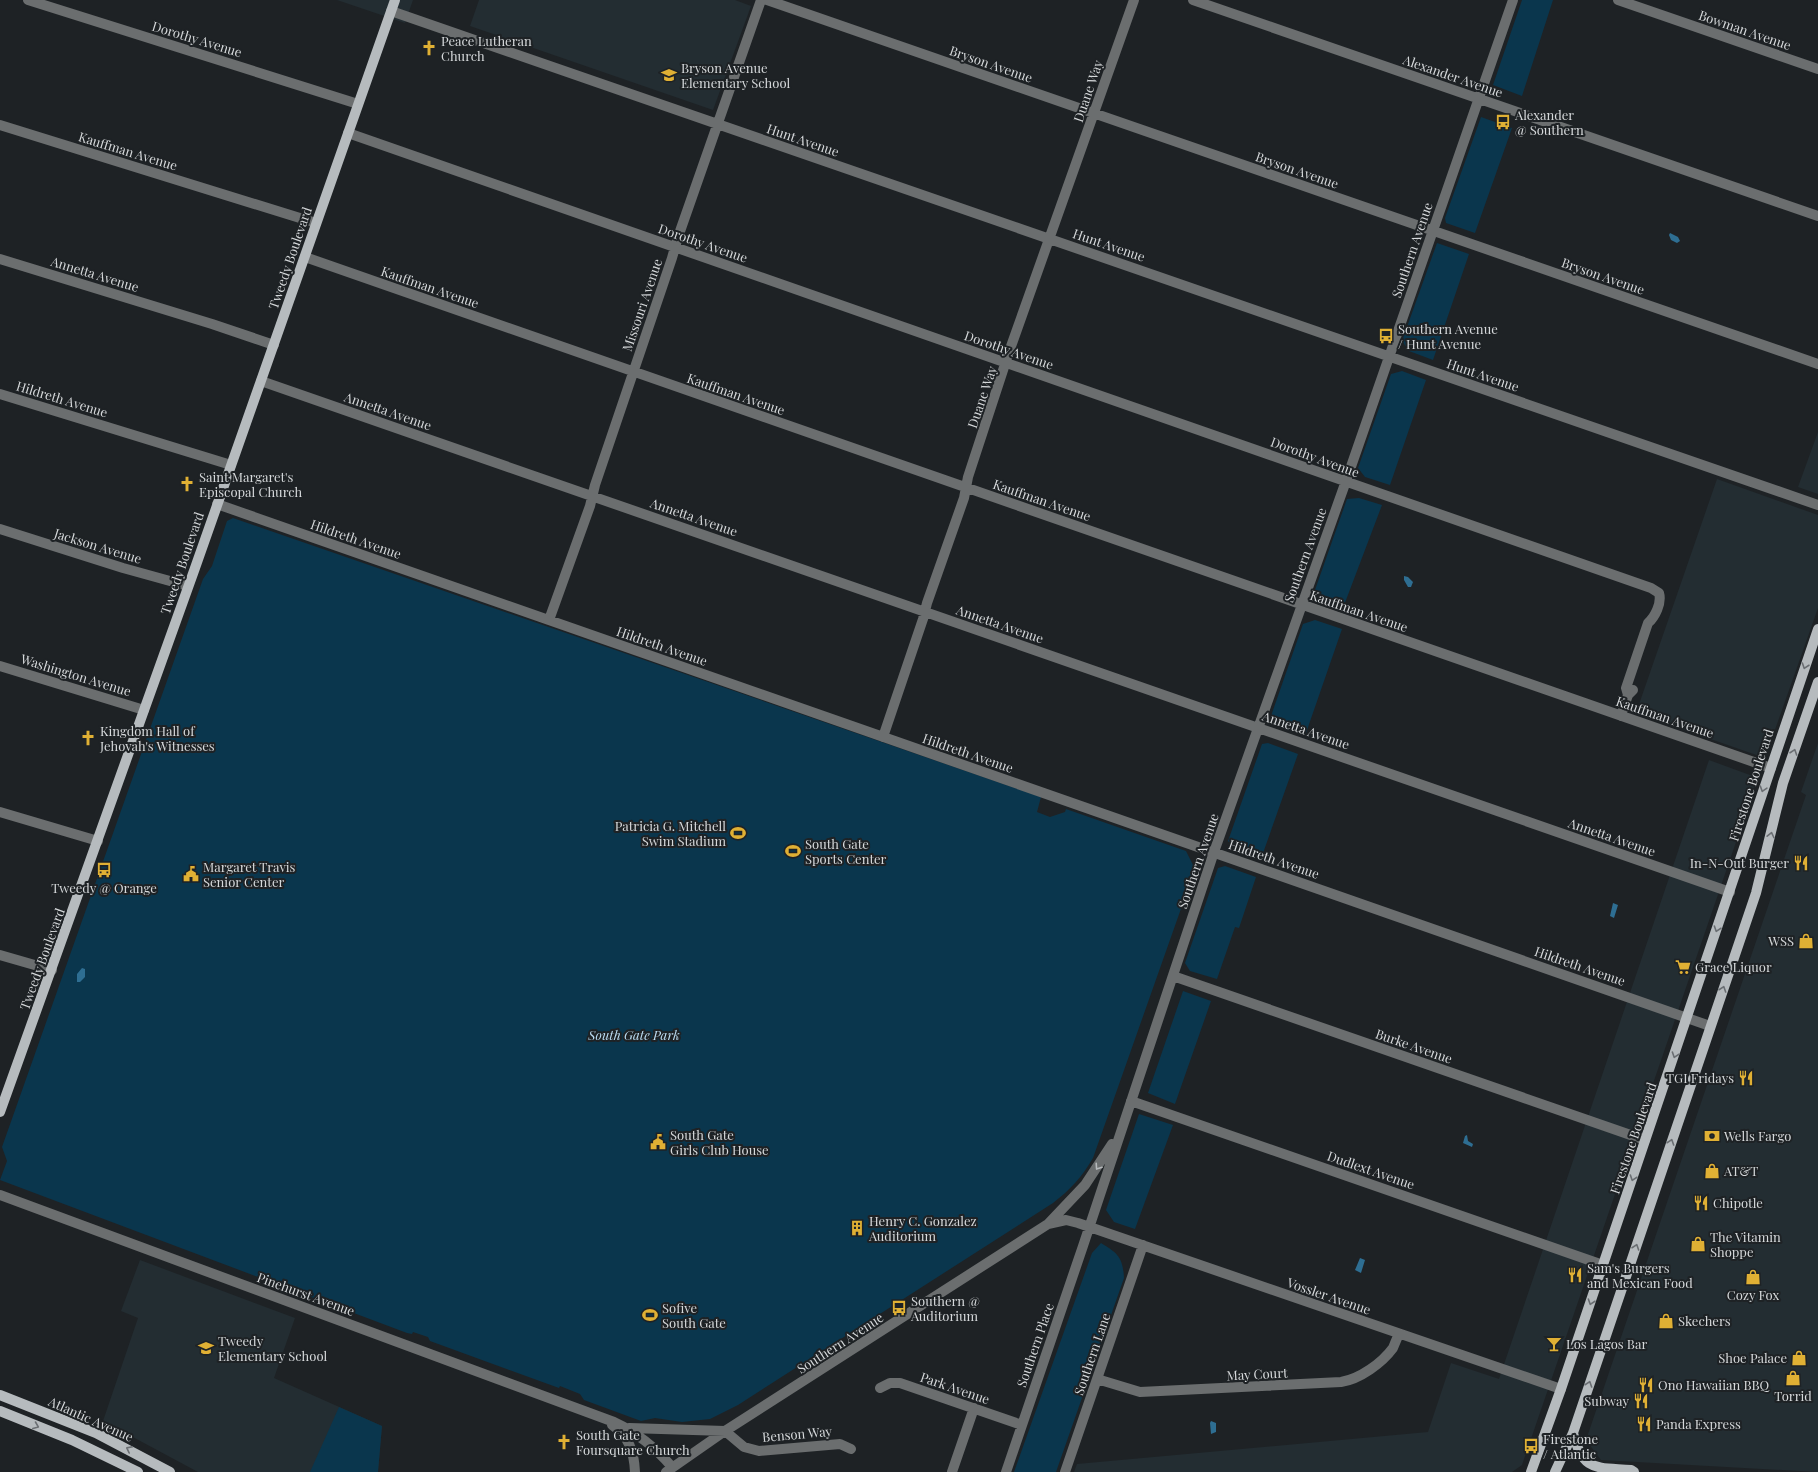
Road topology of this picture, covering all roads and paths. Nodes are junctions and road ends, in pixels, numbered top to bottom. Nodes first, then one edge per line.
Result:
1 (28, 0) edge
2 (395, 0) edge
3 (762, 0) edge
4 (768, 0) edge
5 (1134, 0) edge
6 (1193, 0) edge
7 (1512, 0) edge
8 (1618, 0) edge
9 (391, 11) junction
10 (1818, 69) edge
11 (1478, 99) junction
12 (358, 104) junction
13 (1094, 113) junction
14 (718, 124) junction
15 (0, 125) edge
16 (348, 134) junction
17 (1818, 216) edge
18 (316, 223) junction
19 (1433, 230) junction
20 (1050, 238) junction
21 (675, 247) junction
22 (305, 257) junction
23 (0, 259) edge
24 (274, 345) junction
25 (1389, 357) junction
26 (1007, 363) junction
27 (1818, 364) edge
28 (634, 372) junction
29 (261, 381) junction
30 (0, 394) edge
31 (231, 465) junction
32 (1346, 481) junction
33 (966, 487) junction
34 (592, 496) junction
35 (217, 504) junction
36 (1818, 505) edge
37 (0, 529) edge
38 (188, 586) junction
39 (1301, 605) junction
40 (925, 612) junction
41 (549, 620) junction
42 (1818, 629) edge
43 (0, 666) edge
44 (1818, 682) edge
45 (144, 710) junction
46 (1621, 716) junction
47 (1258, 727) junction
48 (883, 737) junction
49 (1771, 768) junction
50 (0, 812) edge
51 (98, 841) junction
52 (1214, 852) junction
53 (1730, 892) junction
54 (0, 955) edge
55 (52, 970) junction
56 (1173, 976) junction
57 (1687, 1018) junction
58 (1710, 1026) junction
59 (2, 1099) edge
60 (1131, 1101) junction
61 (0, 1112) edge
62 (1124, 1121) junction
63 (1645, 1140) junction
64 (0, 1195) edge
65 (1048, 1224) junction
66 (1090, 1227) junction
67 (1143, 1245) junction
68 (1603, 1265) junction
69 (1399, 1334) junction
70 (1097, 1379) junction
71 (880, 1388) dead end
72 (1561, 1389) junction
73 (0, 1395) edge
74 (974, 1408) junction
75 (0, 1411) edge
76 (602, 1418) junction
77 (1022, 1425) junction
78 (626, 1428) junction
79 (725, 1432) junction
80 (1573, 1433) junction
81 (851, 1449) dead end
82 (669, 1469) edge
83 (165, 1471) edge
84 (138, 1472) edge
85 (635, 1472) edge
86 (952, 1472) edge
87 (1006, 1472) edge
88 (1065, 1472) edge
89 (1531, 1472) edge
90 (1555, 1472) edge
91 (1634, 1472) edge

1 - 12 street, Dorothy Avenue
2 - 9 main road, Tweedy Boulevard
3 - 14 street, Missouri Avenue
4 - 13 street, Bryson Avenue
5 - 13 street, Duane Way
6 - 11 street, Alexander Avenue
7 - 11 street, Southern Avenue
8 - 10 street, Bowman Avenue
9 - 12 main road, Tweedy Boulevard
9 - 14 street, Hunt Avenue
11 - 17 street, Alexander Avenue
11 - 19 street, Southern Avenue
12 - 16 main road, Tweedy Boulevard
13 - 19 street, Bryson Avenue
13 - 20 street, Duane Way
14 - 20 street, Hunt Avenue
14 - 21 street, Missouri Avenue
15 - 18 street, Kauffman Avenue
16 - 18 main road, Tweedy Boulevard
16 - 21 street, Dorothy Avenue
18 - 22 main road, Tweedy Boulevard
19 - 25 street, Southern Avenue
19 - 27 street, Bryson Avenue
20 - 25 street, Hunt Avenue
20 - 26 street, Duane Way
21 - 26 street, Dorothy Avenue
21 - 28 street, Missouri Avenue
22 - 24 main road, Tweedy Boulevard
22 - 28 street, Kauffman Avenue
23 - 24 street, Annetta Avenue
24 - 29 main road, Tweedy Boulevard
25 - 32 street, Southern Avenue
25 - 36 street, Hunt Avenue
26 - 32 street, Dorothy Avenue
26 - 33 street, Duane Way
28 - 33 street, Kauffman Avenue
28 - 34 street, Missouri Avenue
29 - 31 main road, Tweedy Boulevard
29 - 34 street, Annetta Avenue
30 - 31 street, Hildreth Avenue
31 - 35 main road, Tweedy Boulevard
32 - 39 street, Southern Avenue
32 - 46 street, Dorothy Avenue
33 - 39 street, Kauffman Avenue
33 - 40 street, Duane Way
34 - 40 street, Annetta Avenue
34 - 41 street, Missouri Avenue
35 - 38 main road, Tweedy Boulevard
35 - 41 street, Hildreth Avenue
37 - 38 street, Jackson Avenue
38 - 45 main road, Tweedy Boulevard
39 - 46 street, Kauffman Avenue
39 - 47 street, Southern Avenue
40 - 47 street, Annetta Avenue
40 - 48 street, Duane Way
41 - 48 street, Hildreth Avenue
42 -> 49 main road, Firestone Boulevard
43 - 45 street, Washington Avenue
58 -> 44 main road
45 - 51 main road, Tweedy Boulevard
46 - 49 street, Kauffman Avenue
47 - 52 street, Southern Avenue
47 - 53 street, Annetta Avenue
48 - 52 street, Hildreth Avenue
49 -> 53 main road, Firestone Boulevard
50 - 51 street
51 - 55 main road, Tweedy Boulevard
52 - 56 street, Southern Avenue
52 - 57 street, Hildreth Avenue
53 -> 57 main road, Firestone Boulevard
54 - 55 street
55 - 59 main road, Tweedy Boulevard
56 - 60 street, Southern Avenue
56 - 63 street, Burke Avenue
57 - 58 street, Hildreth Avenue
57 -> 63 main road, Firestone Boulevard
80 -> 58 main road
59 - 61 main road, Tweedy Boulevard
60 - 62 street, Southern Avenue
60 - 68 street, Dudlext Avenue
62 -> 65 street, Southern Avenue
62 - 66 street, Southern Avenue
63 -> 68 main road, Firestone Boulevard
64 - 76 street, Pinehurst Avenue
65 - 66 street, Southern Avenue
65 - 79 street, Southern Avenue
66 - 67 street, Vossler Avenue
66 - 77 street, Southern Place
67 - 69 street, Vossler Avenue
67 - 70 street, Southern Lane
68 -> 72 main road, Firestone Boulevard
69 - 70 street, May Court
69 - 72 street, Vossler Avenue
70 - 88 street, Southern Lane
71 - 74 street, Park Avenue
72 - 89 main road, Firestone Boulevard
83 -> 73 main road, Atlantic Avenue
74 - 77 street, Park Avenue
74 - 86 street
75 -> 84 main road, Atlantic Avenue
76 - 78 street, Pinehurst Avenue
76 - 85 street, Pinehurst Avenue
77 - 87 street, Southern Place
78 - 79 street, Pinehurst Avenue
78 - 82 street, Pinehurst Avenue
79 - 81 street, Benson Way
79 - 82 street, Southern Avenue
80 - 90 main road
80 - 91 main road

